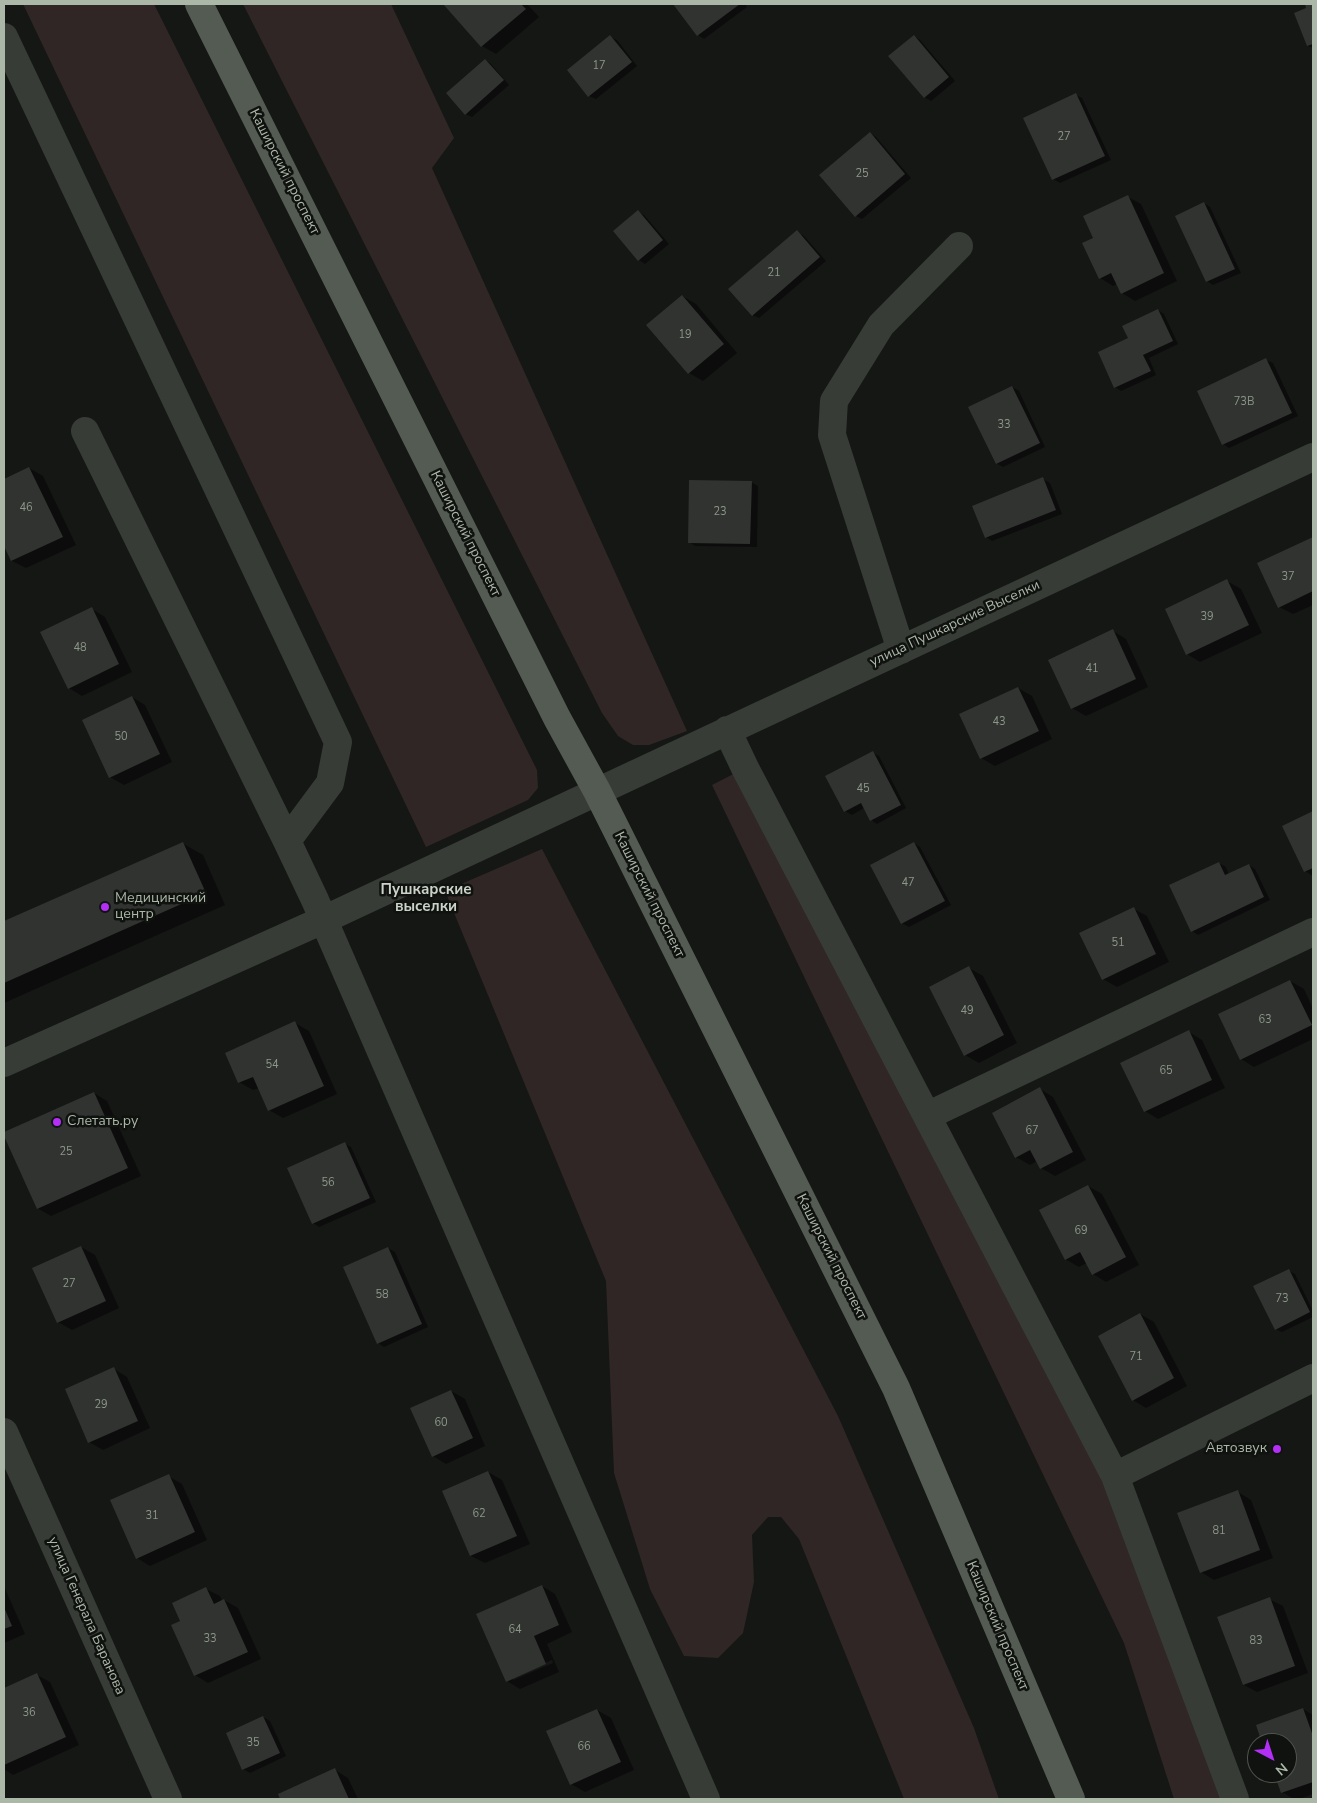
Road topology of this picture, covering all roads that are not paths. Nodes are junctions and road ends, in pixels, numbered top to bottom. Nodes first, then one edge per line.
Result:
1 (199, 4) edge
2 (4, 37) edge
3 (959, 246) dead end
4 (85, 431) dead end
5 (1313, 457) edge
6 (900, 650) junction
7 (727, 730) junction
8 (597, 791) junction
9 (287, 841) junction
10 (323, 920) junction
11 (1313, 932) edge
12 (4, 1063) edge
13 (926, 1116) junction
14 (1313, 1378) edge
15 (4, 1432) edge
16 (1115, 1476) junction
17 (168, 1799) edge
18 (706, 1799) edge
19 (1071, 1799) edge
20 (1235, 1799) edge

1 - 8 main road, Каширский проспект
2 - 9 street
3 - 6 street
4 - 9 street
5 - 6 street, улица Пушкарские Выселки
6 - 7 street, улица Пушкарские Выселки
7 - 8 street, улица Пушкарские Выселки
7 - 13 street
8 - 10 street, улица Пушкарские Выселки
8 - 19 main road, Каширский проспект
9 - 10 street
10 - 12 street, улица Пушкарские Выселки
10 - 18 street
11 - 13 street
13 - 16 street
14 - 16 street
15 - 17 street, улица Генерала Баранова
16 - 20 street

